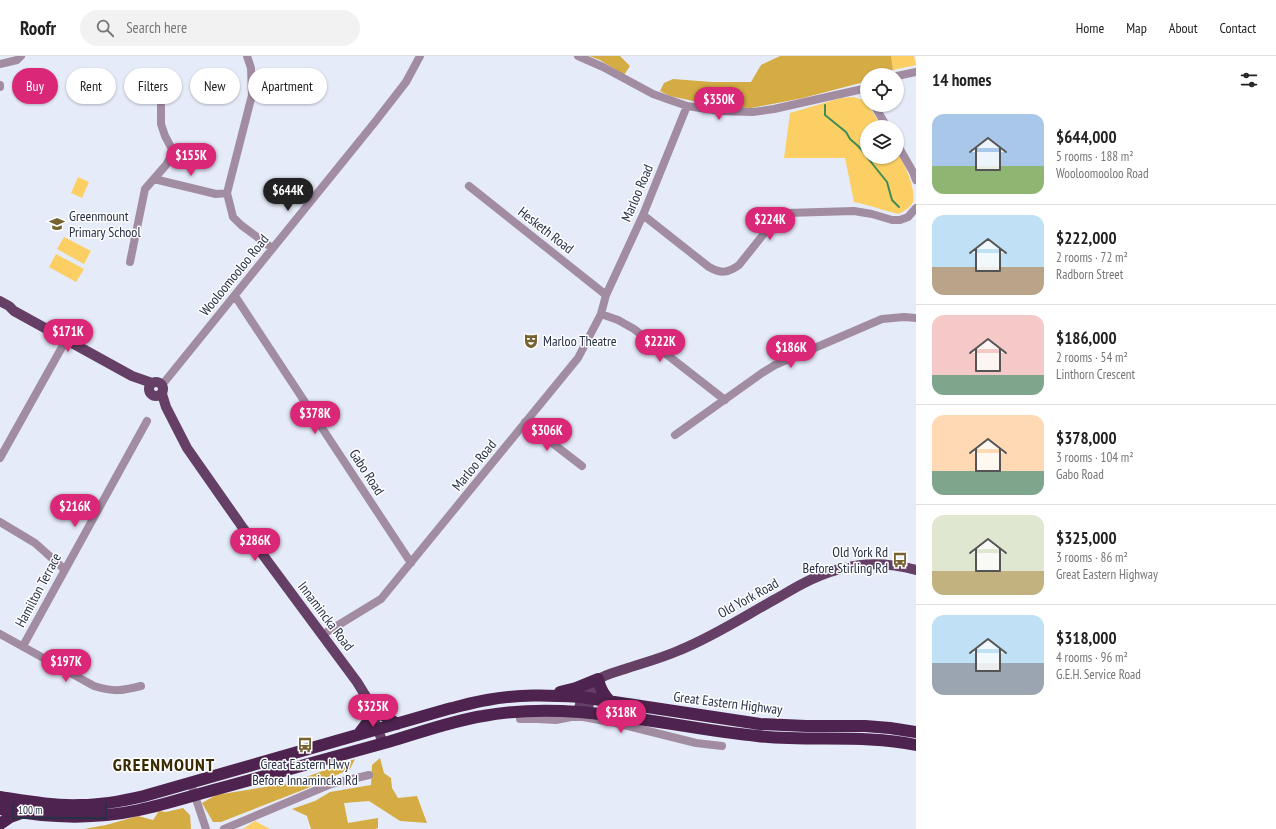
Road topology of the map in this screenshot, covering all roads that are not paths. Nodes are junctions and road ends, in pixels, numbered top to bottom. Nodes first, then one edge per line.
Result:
1 (21, 56) edge
2 (247, 56) edge
3 (420, 56) edge
4 (578, 56) edge
5 (0, 64) edge
6 (916, 72) edge
7 (904, 75) edge
8 (860, 91) edge
9 (161, 106) dead end
10 (687, 106) junction
11 (904, 156) edge
12 (154, 179) junction
13 (916, 180) edge
14 (469, 186) dead end
15 (227, 194) junction
16 (916, 208) edge
17 (643, 215) junction
18 (272, 248) junction
19 (130, 262) dead end
20 (606, 294) junction
21 (234, 296) junction
22 (0, 301) edge
23 (0, 306) edge
24 (14, 311) junction
25 (601, 314) junction
26 (916, 318) edge
27 (66, 340) junction
28 (159, 386) junction
29 (725, 400) junction
30 (147, 421) dead end
31 (525, 422) junction
32 (676, 435) dead end
33 (0, 458) edge
34 (582, 466) dead end
35 (0, 522) edge
36 (411, 563) junction
37 (64, 569) junction
38 (916, 570) edge
39 (0, 634) edge
40 (322, 635) junction
41 (23, 646) junction
42 (598, 679) junction
43 (141, 686) dead end
44 (540, 695) junction
45 (586, 698) junction
46 (611, 702) junction
47 (374, 710) junction
48 (583, 712) junction
49 (538, 715) junction
50 (520, 719) dead end
51 (397, 724) junction
52 (381, 728) junction
53 (916, 732) edge
54 (358, 735) junction
55 (386, 742) junction
56 (916, 745) edge
57 (722, 746) dead end
58 (369, 775) dead end
59 (193, 789) junction
60 (0, 797) edge
61 (0, 808) edge
62 (21, 813) junction
63 (0, 824) edge
64 (206, 829) edge
65 (224, 829) edge

1 - 5 street
2 - 15 street
3 - 18 street, Wooloomooloo Road
4 - 10 street
6 - 7 street
8 - 10 street
9 - 12 street
10 - 17 street, Marloo Road
11 - 13 street
12 - 15 street
12 - 19 street
14 - 20 street, Hesketh Road
15 - 18 street
16 - 17 street
17 - 20 street, Marloo Road
18 - 21 street, Wooloomooloo Road
20 - 25 street, Marloo Road
21 - 28 street, Wooloomooloo Road
21 - 36 street, Gabo Road
22 - 24 main road, Innamincka Road
23 - 24 main road, Innamincka Road
24 - 27 main road, Innamincka Road
25 - 29 street
25 - 31 street, Marloo Road
26 - 29 street
27 - 28 main road, Innamincka Road
27 - 33 street
28 - 40 main road, Innamincka Road
29 - 32 street
30 - 37 street, Hamilton Terrace
31 - 34 street
31 - 36 street, Marloo Road
35 - 37 street
36 - 40 street, Marloo Road
37 - 41 street, Hamilton Terrace
38 - 42 main road, Old York Road
39 - 41 street
40 - 47 main road, Innamincka Road
41 - 43 street
42 - 44 highway
42 - 45 main road
42 - 46 highway
44 - 45 highway, Great Eastern Highway
44 - 49 street
44 - 51 highway, Great Eastern Highway
45 - 46 highway, Great Eastern Highway
45 - 48 main road
46 - 53 highway, Great Eastern Highway
47 - 51 highway
47 - 52 main road, Innamincka Road
47 - 54 highway
48 - 49 highway, Great Eastern Highway
48 - 56 highway, Great Eastern Highway
49 - 50 street
49 - 55 highway, Great Eastern Highway
49 - 57 street
51 - 52 highway, Great Eastern Highway
52 - 54 highway, Great Eastern Highway
52 - 55 main road, Innamincka Road
54 - 59 highway, Great Eastern Highway
55 - 59 highway, Great Eastern Highway
58 - 65 street
59 - 60 highway, Great Eastern Highway
59 - 62 highway, Great Eastern Highway
59 - 64 street
61 - 62 highway, Great Eastern Highway
62 - 63 highway

